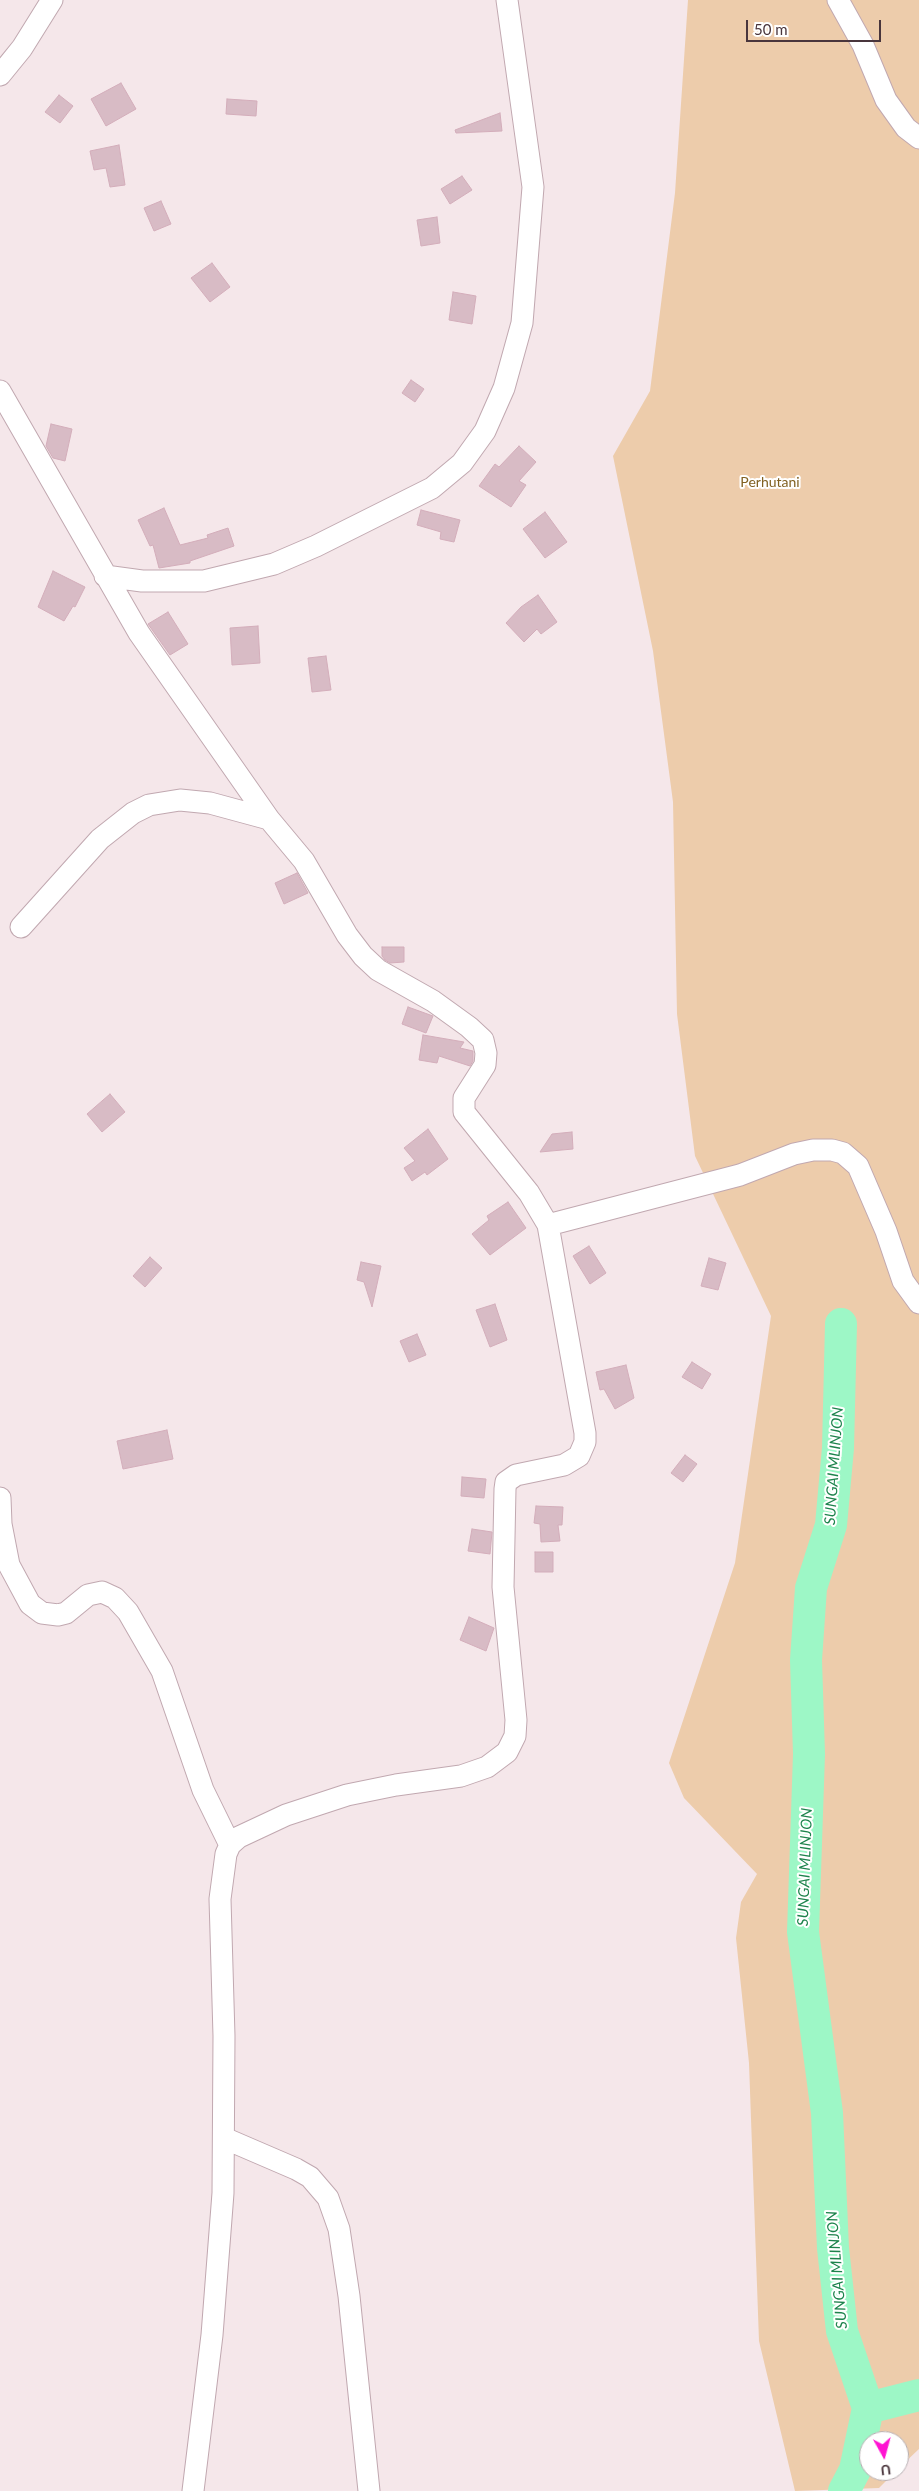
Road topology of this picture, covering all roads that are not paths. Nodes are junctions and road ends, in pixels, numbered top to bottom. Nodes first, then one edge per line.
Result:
1 (52, 0) edge
2 (507, 0) edge
3 (838, 0) edge
4 (0, 74) edge
5 (919, 138) edge
6 (0, 391) edge
7 (105, 576) junction
8 (269, 819) junction
9 (21, 927) dead end
10 (548, 1225) junction
11 (919, 1303) edge
12 (0, 1498) edge
13 (230, 1846) junction
14 (224, 2138) junction
15 (193, 2491) edge
16 (369, 2491) edge

1 - 4 street
2 - 7 street
3 - 5 street
6 - 7 street
7 - 8 street
8 - 9 street
8 - 10 street
10 - 11 street
10 - 13 street
12 - 13 street
13 - 14 street
14 - 15 street
14 - 16 street

